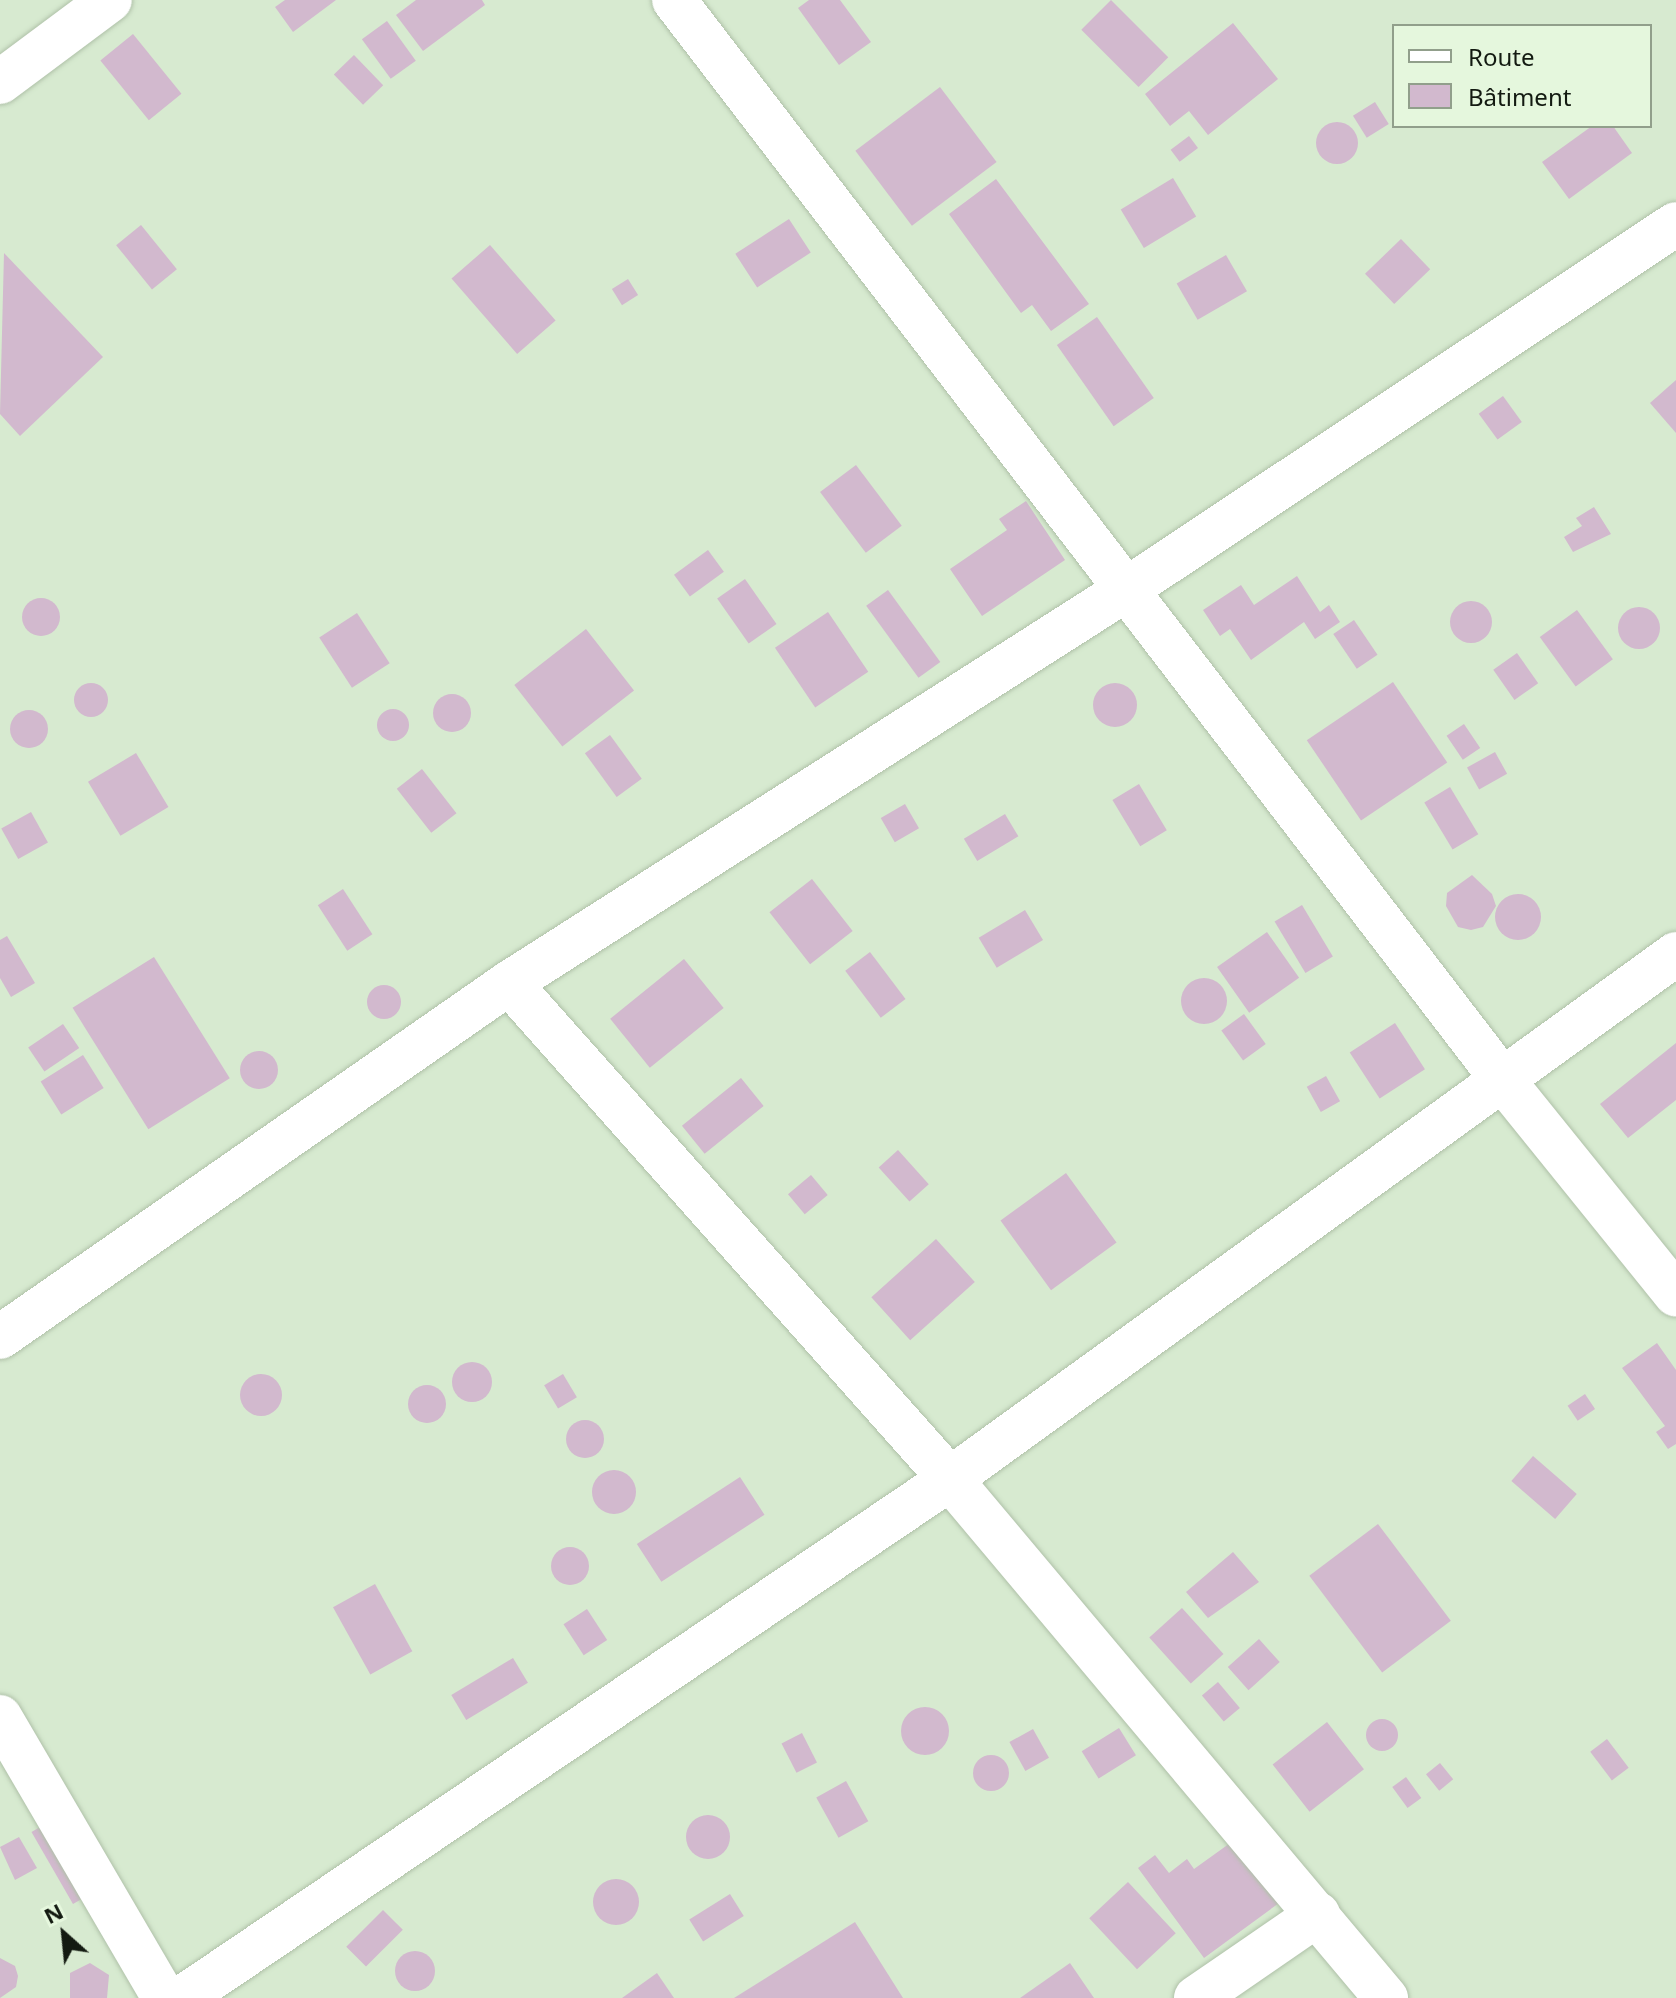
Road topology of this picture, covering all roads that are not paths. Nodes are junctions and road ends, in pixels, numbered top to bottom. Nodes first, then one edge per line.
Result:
1 (110, 0) edge
2 (674, 0) edge
3 (0, 82) edge
4 (1676, 224) edge
5 (1127, 589) junction
6 (1676, 954) edge
7 (509, 983) junction
8 (1502, 1079) junction
9 (1676, 1295) edge
10 (0, 1337) edge
11 (950, 1479) junction
12 (0, 1717) edge
13 (1318, 1914) junction
14 (164, 1998) edge
15 (182, 1998) edge
16 (1196, 1998) edge
17 (1386, 1998) edge

1 - 3 street
2 - 5 street
4 - 5 street
5 - 7 street
5 - 8 street
6 - 8 street
7 - 10 street
7 - 11 street
8 - 9 street
8 - 11 street
11 - 13 street
11 - 15 street
12 - 14 street
13 - 16 street
13 - 17 street

